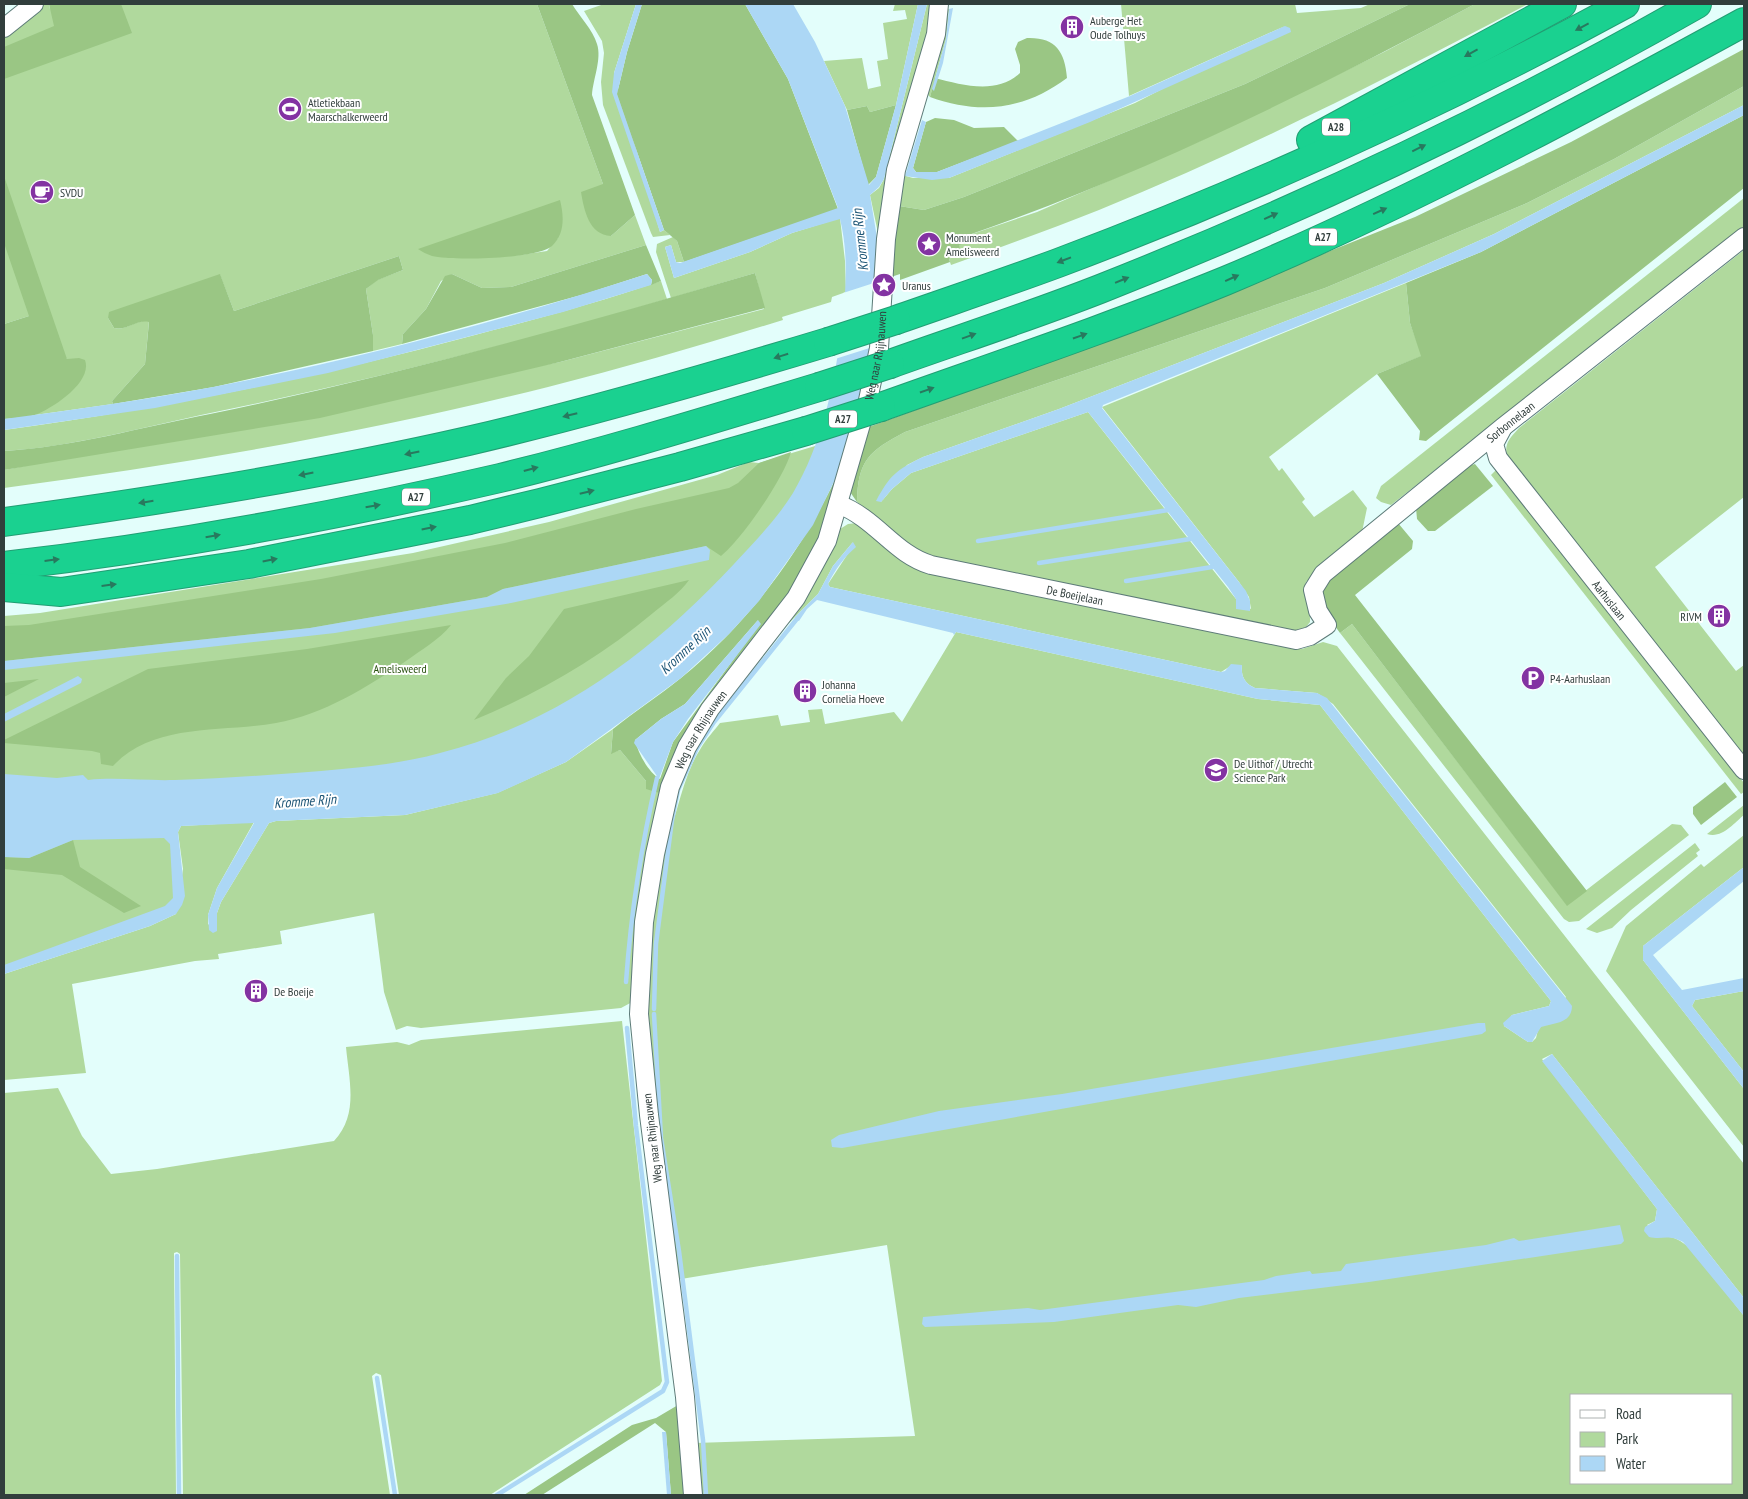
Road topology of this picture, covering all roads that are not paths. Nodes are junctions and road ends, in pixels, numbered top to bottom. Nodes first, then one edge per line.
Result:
1 (34, 4) edge
2 (939, 4) edge
3 (1562, 4) edge
4 (1625, 4) edge
5 (1697, 4) edge
6 (1744, 22) edge
7 (4, 28) edge
8 (1158, 223) junction
9 (1744, 237) edge
10 (1503, 427) junction
11 (838, 504) junction
12 (4, 522) edge
13 (4, 566) edge
14 (4, 587) edge
15 (1327, 625) joint
16 (1744, 770) edge
17 (693, 1495) edge

1 - 7 street
2 - 11 street, Weg naar Rhijnauwen
3 -> 8 highway, A28
4 -> 8 highway
13 -> 5 highway, A27, bridge
14 -> 6 highway, A27, bridge
8 -> 12 highway, bridge
9 - 10 street, Sorbonnelaan
10 - 15 street, Sorbonnelaan
10 - 16 street, Aarhuslaan
11 - 15 street, De Boeijelaan
11 - 17 street, Weg naar Rhijnauwen

